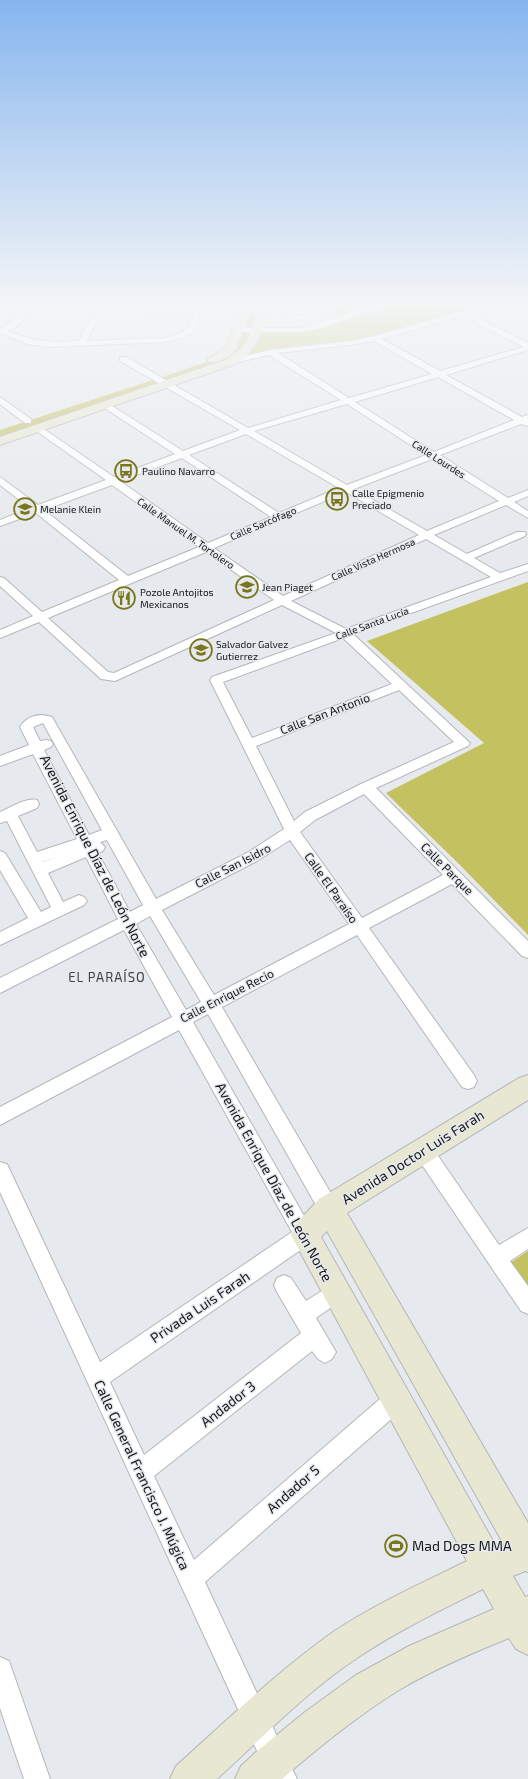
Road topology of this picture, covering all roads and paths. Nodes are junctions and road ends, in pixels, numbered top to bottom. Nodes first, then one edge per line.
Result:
1 (129, 387) edge
2 (162, 387) edge
3 (171, 387) edge
4 (326, 387) edge
5 (395, 387) edge
6 (463, 387) edge
7 (0, 400) edge
8 (348, 401) junction
9 (106, 405) junction
10 (28, 420) junction
11 (526, 421) edge
12 (38, 428) junction
13 (0, 430) edge
14 (246, 431) junction
15 (0, 441) edge
16 (182, 455) junction
17 (432, 455) junction
18 (0, 480) edge
19 (112, 481) junction
20 (346, 488) junction
21 (528, 494) edge
22 (506, 502) junction
23 (36, 509) junction
24 (528, 515) edge
25 (278, 517) junction
26 (0, 522) edge
27 (521, 534) dead end
28 (426, 535) junction
29 (206, 547) junction
30 (466, 558) junction
31 (528, 567) edge
32 (499, 577) junction
33 (0, 580) edge
34 (126, 580) junction
35 (281, 600) junction
36 (41, 617) junction
37 (345, 633) junction
38 (0, 634) edge
39 (216, 680) joint
40 (401, 684) junction
41 (58, 740) junction
42 (463, 743) joint
43 (249, 744) junction
44 (38, 747) junction
45 (0, 761) edge
46 (366, 787) junction
47 (32, 804) dead end
48 (5, 816) edge
49 (292, 831) junction
50 (113, 837) junction
51 (89, 846) junction
52 (0, 857) edge
53 (36, 865) junction
54 (454, 876) junction
55 (79, 901) dead end
56 (152, 907) junction
57 (60, 910) junction
58 (126, 920) junction
59 (38, 921) junction
60 (358, 928) junction
61 (0, 939) edge
62 (528, 951) edge
63 (0, 986) edge
64 (211, 1004) junction
65 (182, 1019) junction
66 (468, 1081) dead end
67 (528, 1086) edge
68 (0, 1116) edge
69 (423, 1150) junction
70 (0, 1171) edge
71 (328, 1209) junction
72 (304, 1235) junction
73 (528, 1238) edge
74 (497, 1258) junction
75 (284, 1286) dead end
76 (336, 1292) junction
77 (528, 1304) edge
78 (302, 1316) junction
79 (96, 1378) junction
80 (396, 1400) junction
81 (141, 1472) junction
82 (528, 1554) edge
83 (490, 1568) junction
84 (191, 1578) junction
85 (524, 1622) edge
86 (0, 1670) edge
87 (256, 1718) junction
88 (271, 1773) edge
89 (37, 1779) edge
90 (189, 1779) edge

1 - 10 main road
2 - 9 main road
3 - 14 street
4 - 8 street, Calle Lourdes
5 - 8 street
6 - 11 street
7 - 10 street
8 - 14 street
8 - 17 street, Calle Lourdes
9 - 12 main road
9 - 16 street
10 - 13 main road
11 - 17 street, Calle Sarcófago
12 - 15 main road
12 - 19 street, Calle Manuel M. Tortolero
14 - 16 street
14 - 20 street
16 - 19 street
16 - 25 street
17 - 20 street, Calle Sarcófago
17 - 22 street, Calle Lourdes
18 - 23 street
19 - 23 street
19 - 29 street, Calle Manuel M. Tortolero
20 - 25 street, Calle Sarcófago
20 - 28 street
21 - 22 street, Calle Vista Hermosa
22 - 24 street, Calle Lourdes
22 - 28 street, Calle Vista Hermosa
23 - 26 street
23 - 34 street
25 - 29 street, Calle Sarcófago
27 - 30 street
28 - 30 street
28 - 35 street, Calle Vista Hermosa
29 - 34 street, Calle Sarcófago
29 - 35 street, Calle Manuel M. Tortolero
30 - 32 street
31 - 32 street, Calle Santa Lucía
32 - 37 street, Calle Santa Lucía
33 - 36 street
34 - 36 street, Calle Sarcófago
35 - 36 street, Calle Vista Hermosa
35 - 37 street, Calle Manuel M. Tortolero
36 - 38 street, Calle Sarcófago
37 - 39 street, Calle Santa Lucía
37 - 40 street, Calle Manuel M. Tortolero
39 - 43 street, Calle El Paraíso
40 - 42 street, Calle Manuel M. Tortolero
40 - 43 street, Calle San Antonio
41 - 44 street
41 - 44 street, Avenida Enrique Díaz de León Norte
41 - 50 street, Avenida Enrique Díaz de León Norte
42 - 46 street, Calle San Isidro
43 - 49 street, Calle El Paraíso
44 - 45 street
44 - 51 street, Avenida Enrique Díaz de León Norte
46 - 49 street, Calle San Isidro
46 - 54 street, Calle Parque
47 - 48 street
48 - 53 street
49 - 56 street, Calle San Isidro
49 - 60 street, Calle El Paraíso
50 - 51 street
50 - 56 street, Avenida Enrique Díaz de León Norte
51 - 53 street
51 - 58 street, Avenida Enrique Díaz de León Norte
52 - 59 street
53 - 57 street
54 - 60 street, Calle Enrique Recio
54 - 62 street, Calle Parque
55 - 57 street
56 - 58 street, Calle San Isidro
56 - 64 street, Avenida Enrique Díaz de León Norte
57 - 59 street
58 - 63 street, Calle San Isidro
58 - 65 street, Avenida Enrique Díaz de León Norte
59 - 61 street
60 - 64 street, Calle Enrique Recio
60 - 66 street, Calle El Paraíso
64 - 65 street, Calle Enrique Recio
64 - 71 street, Avenida Enrique Díaz de León Norte
65 - 68 street, Calle Enrique Recio
65 - 72 street, Avenida Enrique Díaz de León Norte
67 - 69 main road, Avenida Doctor Luis Farah
69 - 71 main road, Avenida Doctor Luis Farah
69 - 74 street
70 - 79 street, Calle General Francisco J. Múgica
71 - 72 main road, Avenida Doctor Luis Farah
71 - 82 main road, Avenida Enrique Díaz de León Norte
72 - 76 main road, Avenida Enrique Díaz de León Norte
72 - 79 street, Privada Luis Farah
73 - 74 street
74 - 77 street
75 - 78 street, Andador 3
76 - 78 street
76 - 80 main road, Avenida Enrique Díaz de León Norte
78 - 81 street, Andador 3
79 - 81 street, Calle General Francisco J. Múgica
80 - 83 main road, Avenida Enrique Díaz de León Norte
80 - 84 street, Andador 5
81 - 84 street, Calle General Francisco J. Múgica
82 - 83 main road
83 - 85 main road, Avenida Enrique Díaz de León Norte
83 - 87 main road
84 - 87 street, Calle General Francisco J. Múgica
85 - 88 main road
86 - 89 street
87 - 88 street, Calle General Francisco J. Múgica
87 - 90 main road

